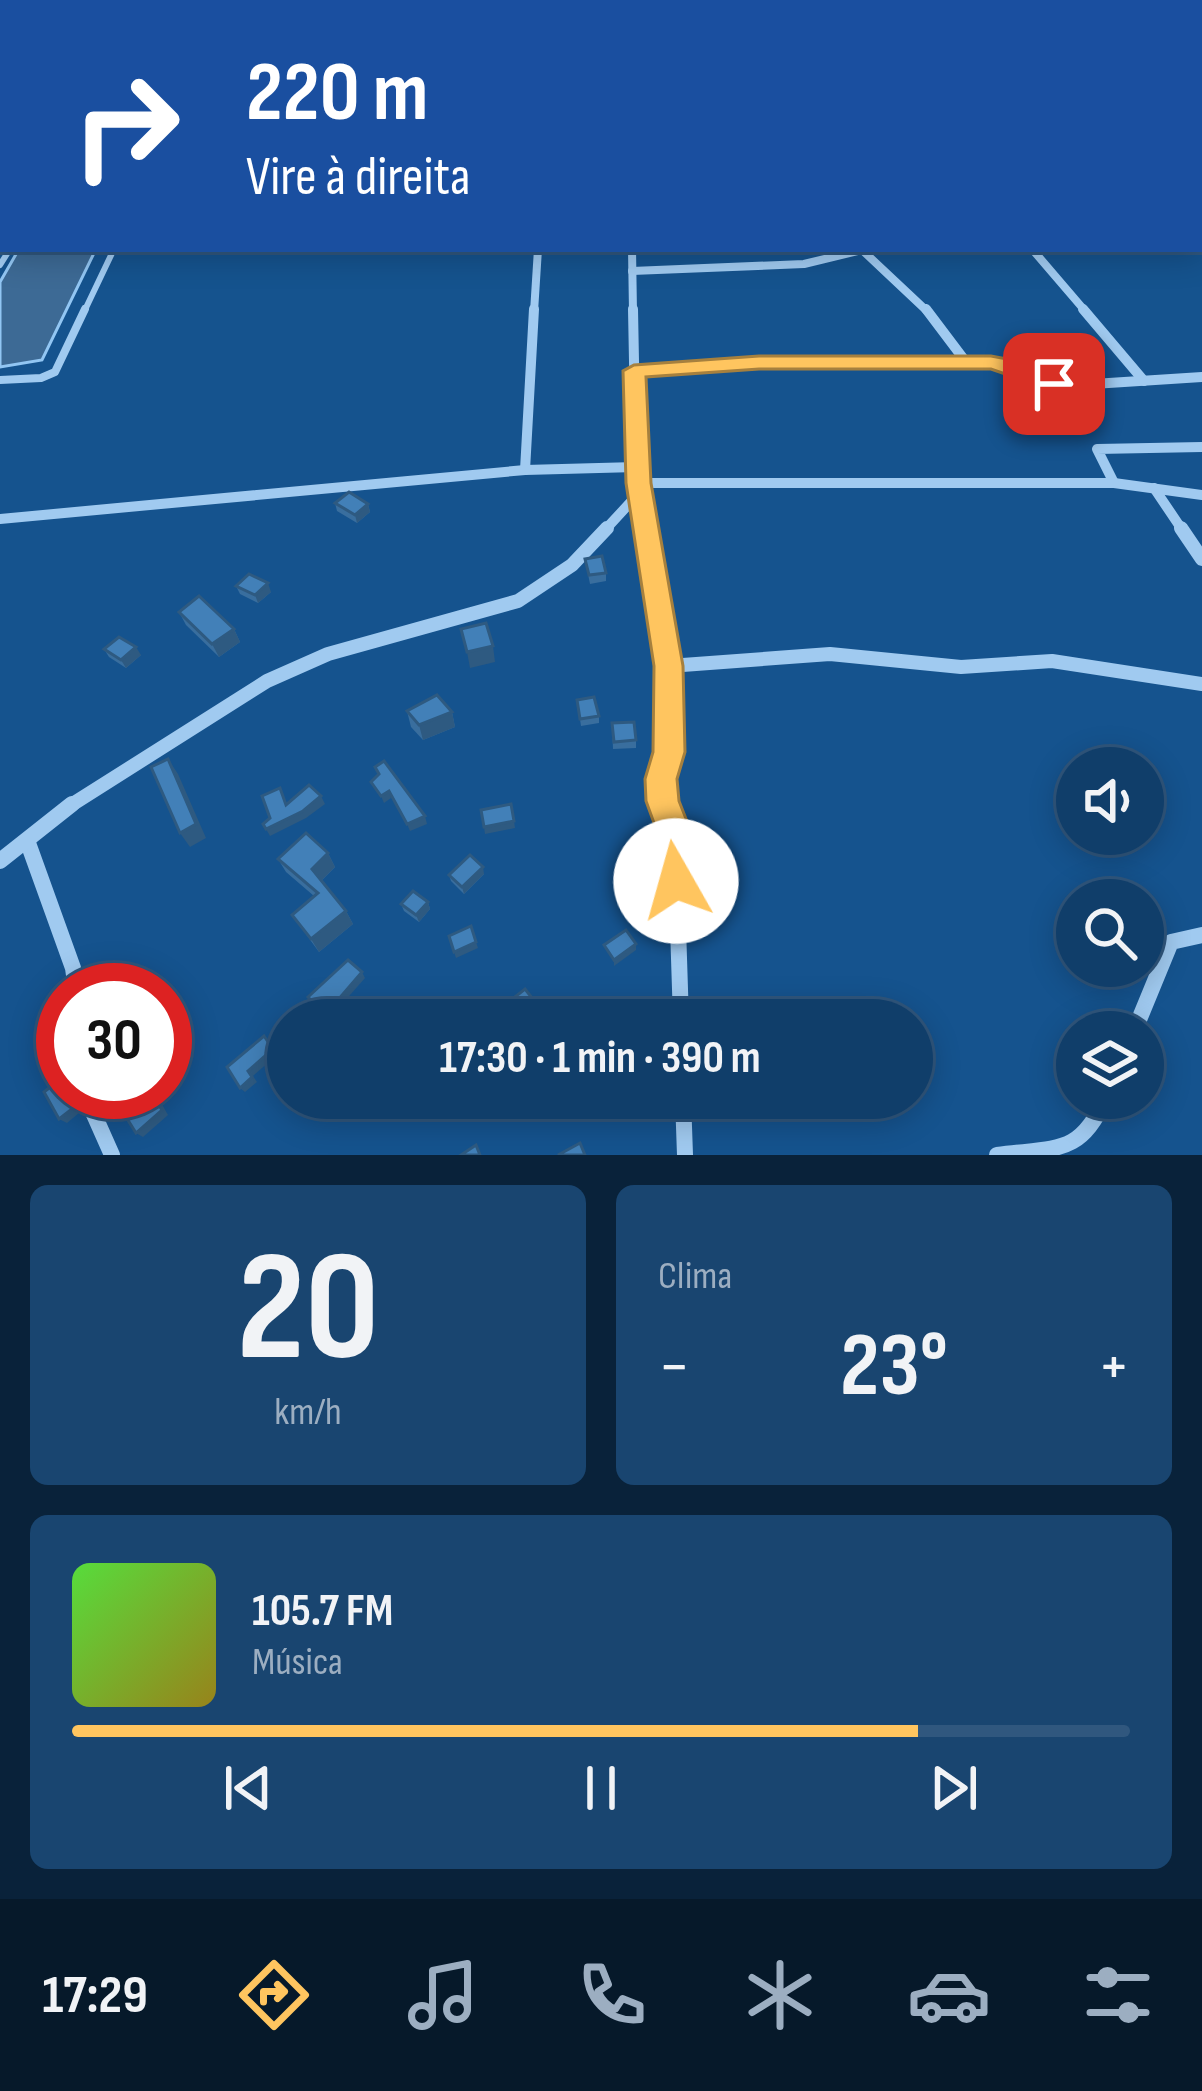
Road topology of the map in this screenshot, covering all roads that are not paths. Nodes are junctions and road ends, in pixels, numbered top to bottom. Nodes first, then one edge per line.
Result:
1 (113, 252) edge
2 (538, 252) edge
3 (632, 252) edge
4 (850, 252) edge
5 (864, 252) edge
6 (1035, 252) edge
7 (632, 272) junction
8 (966, 362) junction
9 (634, 371) junction
10 (1202, 376) edge
11 (0, 380) edge
12 (1144, 381) junction
13 (1202, 447) edge
14 (637, 467) junction
15 (525, 470) junction
16 (1114, 483) junction
17 (639, 488) junction
18 (1154, 488) junction
19 (1202, 495) edge
20 (0, 519) edge
21 (1202, 559) edge
22 (669, 666) junction
23 (1202, 684) edge
24 (28, 843) junction
25 (0, 861) edge
26 (1202, 935) edge
27 (71, 963) edge
28 (680, 999) edge
29 (1143, 1011) edge
30 (96, 1119) edge
31 (684, 1119) edge
32 (1097, 1119) edge
33 (112, 1155) edge
34 (685, 1155) edge
35 (997, 1155) edge

1 - 11 lane
2 - 15 street
3 - 7 street
4 - 7 street
5 - 8 street
6 - 12 street
7 - 9 street
8 - 9 street
8 - 12 street
9 - 14 street
10 - 12 street
13 - 16 street
14 - 15 street
14 - 17 street
15 - 20 street
16 - 17 street
16 - 18 street
17 - 22 street
17 - 24 street
18 - 19 street
18 - 21 street
22 - 23 street
22 - 28 street
24 - 25 street
24 - 27 street
26 - 29 street
30 - 33 street
31 - 34 street
32 - 35 street

